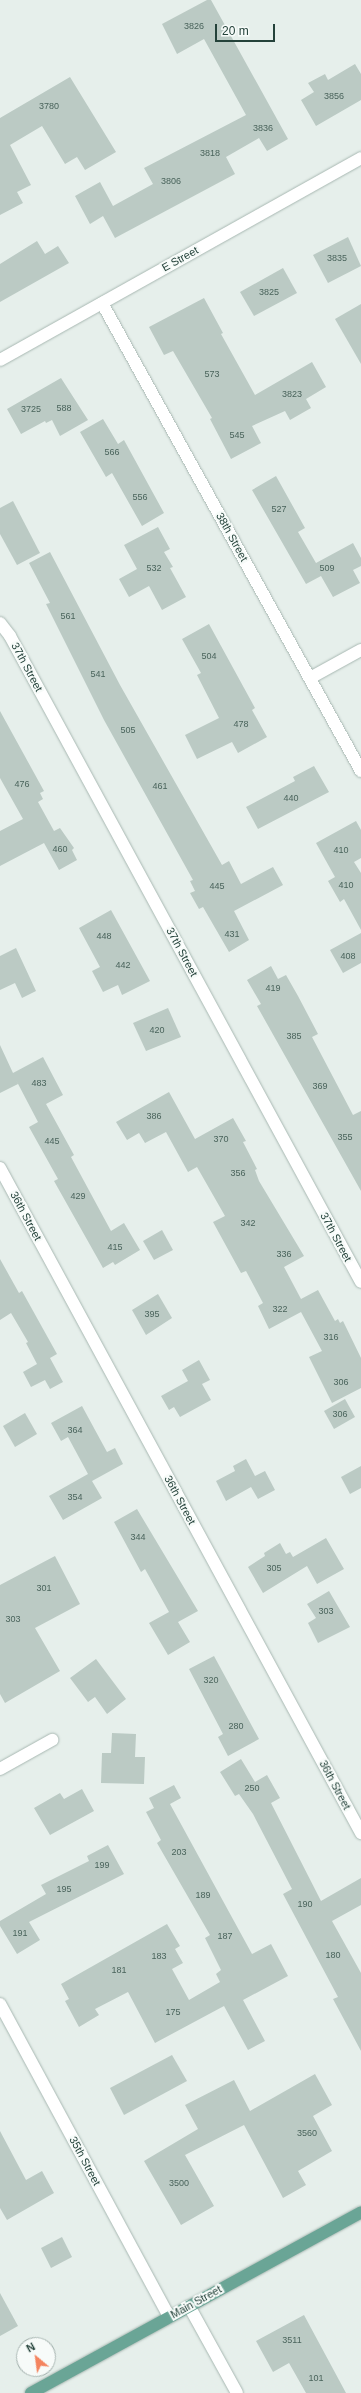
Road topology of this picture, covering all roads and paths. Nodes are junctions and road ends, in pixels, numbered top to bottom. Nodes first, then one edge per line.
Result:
1 (361, 158) edge
2 (102, 303) junction
3 (0, 360) edge
4 (0, 623) edge
5 (361, 650) edge
6 (310, 678) junction
7 (361, 771) edge
8 (0, 1168) edge
9 (361, 1282) edge
10 (52, 1740) dead end
11 (0, 1769) edge
12 (361, 1833) edge
13 (0, 2004) edge
14 (361, 2212) edge
15 (189, 2306) junction
16 (169, 2317) junction
17 (31, 2393) edge
18 (237, 2393) edge

1 - 2 street, E Street
2 - 3 street, E Street
2 - 6 street, 38th Street
4 - 9 street, 37th Street
5 - 6 street
6 - 7 street, 38th Street
8 - 12 street, 36th Street
10 - 11 street
13 - 16 street, 35th Street
14 - 15 main road, Main Street
15 - 16 main road, Main Street
15 - 18 street
16 - 17 main road, Main Street

